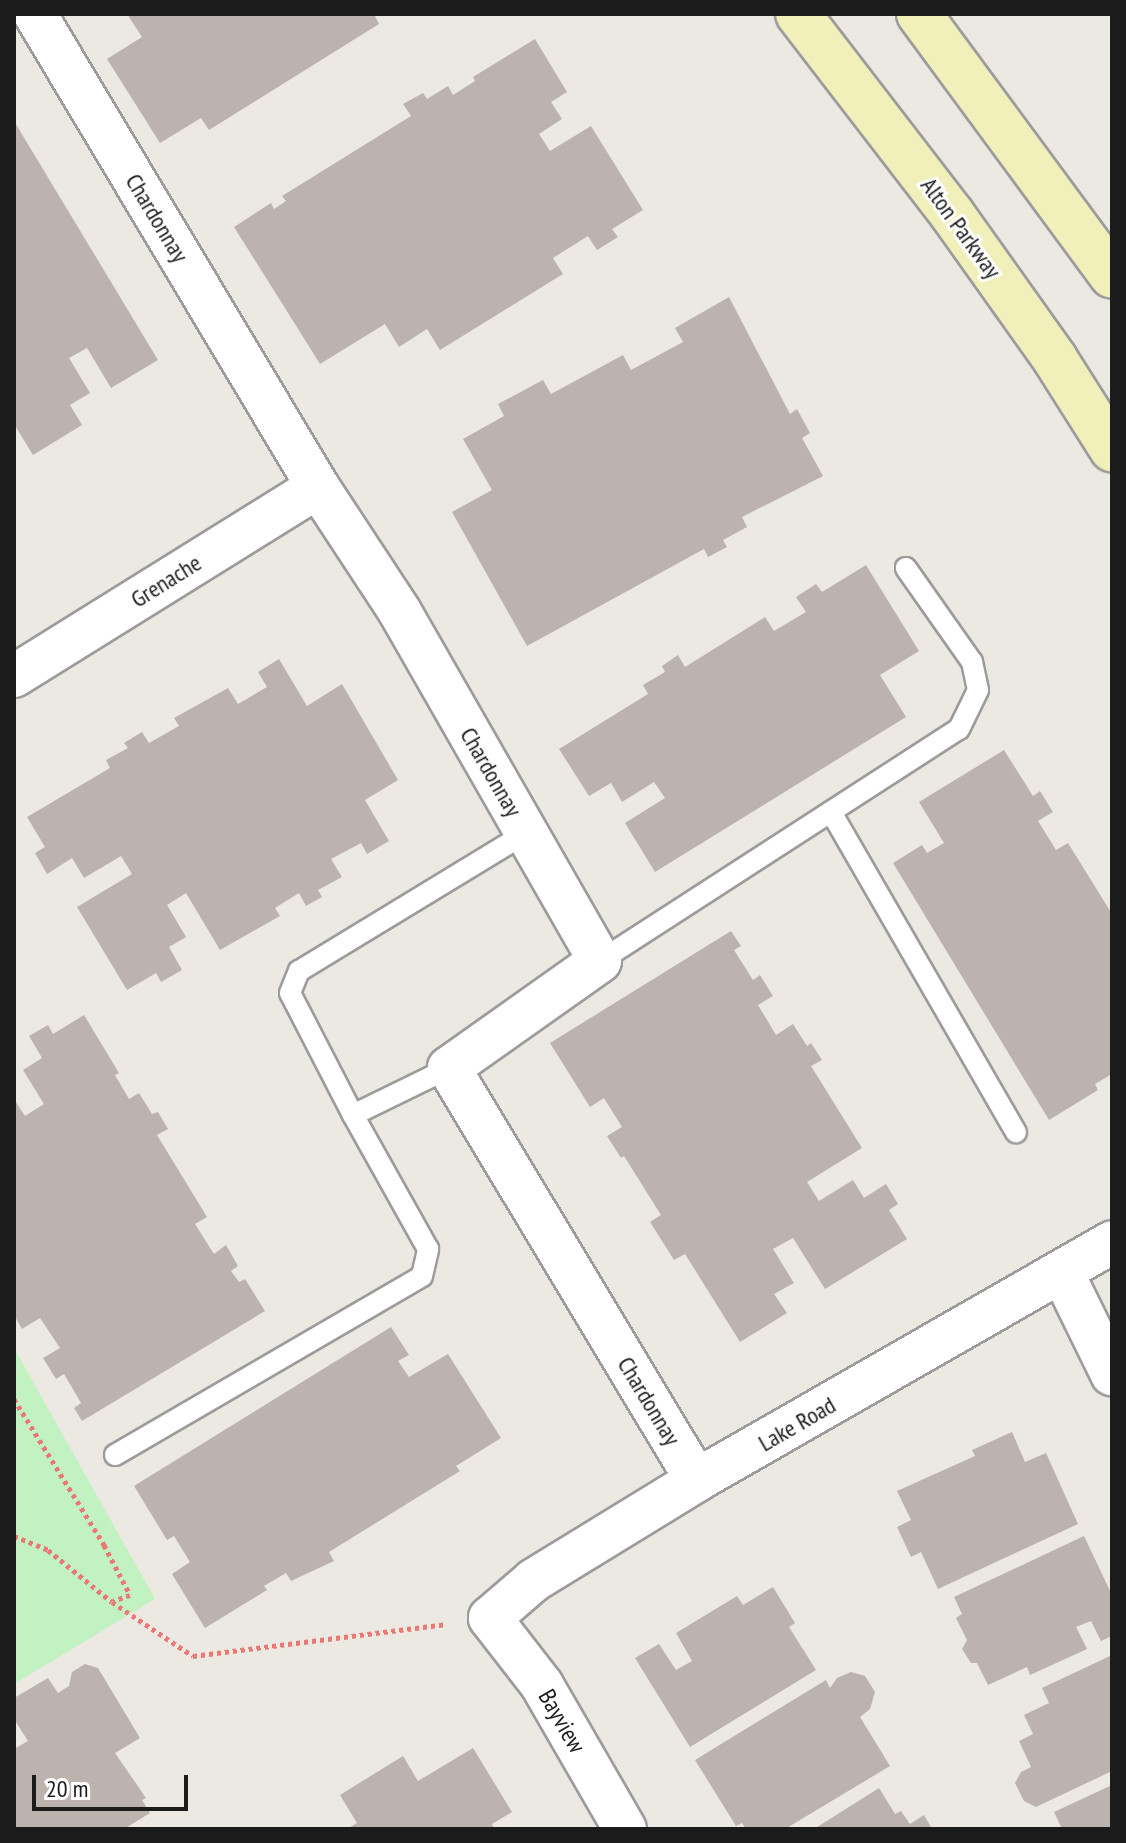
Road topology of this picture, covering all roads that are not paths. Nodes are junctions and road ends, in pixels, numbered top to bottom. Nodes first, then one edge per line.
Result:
1 (35, 14) edge
2 (798, 14) edge
3 (919, 14) edge
4 (1112, 276) edge
5 (1112, 449) edge
6 (318, 487) junction
7 (906, 568) dead end
8 (14, 676) edge
9 (831, 812) junction
10 (526, 833) junction
11 (600, 961) junction
12 (449, 1068) junction
13 (353, 1115) junction
14 (1016, 1132) dead end
15 (1112, 1242) edge
16 (1062, 1272) junction
17 (1112, 1374) edge
18 (115, 1455) dead end
19 (697, 1480) junction
20 (490, 1618) joint
21 (625, 1829) edge

1 - 6 street, Chardonnay
2 - 5 main road, Alton Parkway
3 - 4 main road
6 - 8 street, Grenache
6 - 10 street, Chardonnay
7 - 9 lane
9 - 11 lane
9 - 14 lane
10 - 11 street, Chardonnay
10 - 13 lane
11 - 12 street
12 - 13 lane
12 - 19 street, Chardonnay
13 - 18 lane
15 - 16 street, Lake Road
16 - 17 street
16 - 19 street, Lake Road
19 - 20 street, Lake Road
20 - 21 street, Bayview

